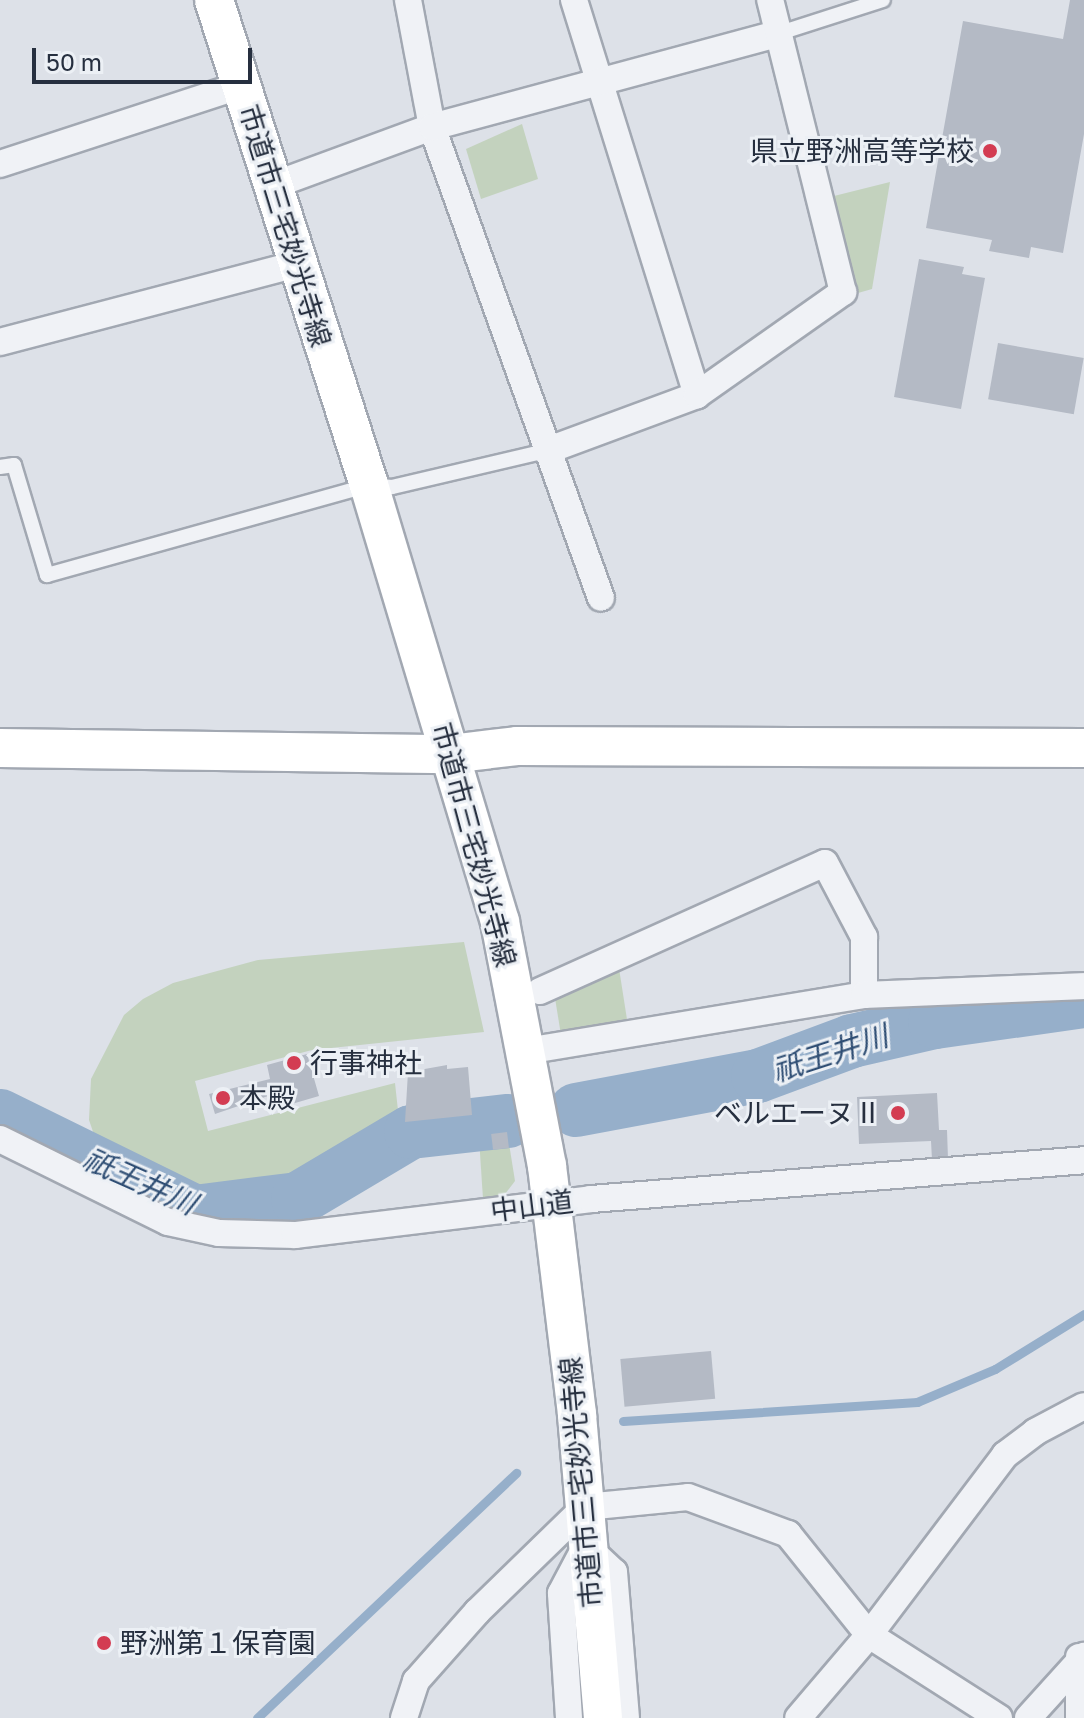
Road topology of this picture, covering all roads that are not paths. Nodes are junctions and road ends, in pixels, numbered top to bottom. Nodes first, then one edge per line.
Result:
1 (214, 0) edge
2 (408, 0) edge
3 (574, 0) edge
4 (770, 0) edge
5 (883, 0) edge
6 (780, 33) junction
7 (600, 84) junction
8 (241, 85) junction
9 (432, 127) junction
10 (0, 164) edge
11 (274, 185) junction
12 (298, 264) junction
13 (0, 342) edge
14 (697, 395) junction
15 (546, 451) junction
16 (0, 467) edge
17 (369, 485) junction
18 (601, 598) dead end
19 (0, 748) edge
20 (1084, 748) edge
21 (450, 754) junction
22 (1084, 986) edge
23 (540, 991) dead end
24 (864, 995) junction
25 (526, 1051) junction
26 (0, 1139) edge
27 (1084, 1160) edge
28 (551, 1204) junction
29 (1084, 1406) edge
30 (585, 1507) junction
31 (586, 1546) junction
32 (869, 1635) junction
33 (1082, 1652) edge
34 (404, 1718) edge
35 (569, 1718) edge
36 (603, 1718) edge
37 (626, 1718) edge
38 (798, 1718) edge
39 (999, 1718) edge
40 (1028, 1718) edge
41 (1079, 1718) edge

1 - 8 street, 市道市三宅妙光寺線
2 - 9 street
3 - 7 street
4 - 6 street
5 - 6 lane
6 - 7 street
6 - 14 street
7 - 9 street
7 - 14 street
8 - 10 street
8 - 11 street, 市道市三宅妙光寺線
9 - 11 street
9 - 15 street
11 - 12 street, 市道市三宅妙光寺線
12 - 13 street
12 - 17 street, 市道市三宅妙光寺線
14 - 15 street
15 - 17 lane
15 - 18 street
16 - 17 lane
17 - 21 street, 市道市三宅妙光寺線
19 - 21 street
20 - 21 street
21 - 25 street, 市道市三宅妙光寺線
22 - 24 street
23 - 24 street
24 - 25 street
25 - 28 street, 市道市三宅妙光寺線
26 - 28 street, 中山道
27 - 28 street, 中山道
28 - 30 street, 市道市三宅妙光寺線
29 - 32 street
30 - 31 street, 市道市三宅妙光寺線
30 - 32 street
30 - 34 street
31 - 35 street
31 - 36 street, 市道市三宅妙光寺線
31 - 37 street
32 - 38 street
32 - 39 street
33 - 40 street
33 - 41 street

